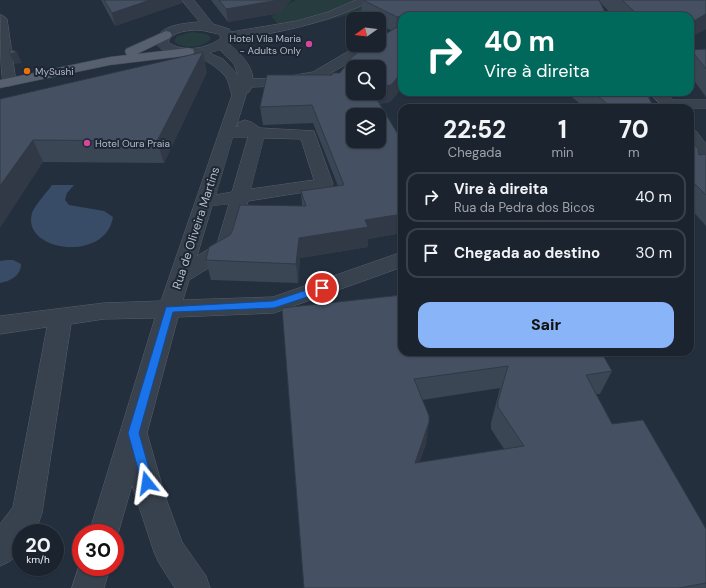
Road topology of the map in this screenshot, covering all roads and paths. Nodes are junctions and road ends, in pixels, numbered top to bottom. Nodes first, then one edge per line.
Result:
1 (365, 0) edge
2 (190, 2) edge
3 (1, 19) edge
4 (208, 26) junction
5 (171, 32) junction
6 (224, 40) junction
7 (2, 41) edge
8 (191, 52) junction
9 (359, 52) edge
10 (84, 66) junction
11 (4, 83) edge
12 (246, 83) junction
13 (660, 96) edge
14 (668, 104) edge
15 (706, 104) edge
16 (694, 105) edge
17 (230, 124) junction
18 (257, 133) junction
19 (694, 143) edge
20 (702, 162) edge
21 (240, 198) junction
22 (204, 202) junction
23 (398, 260) edge
24 (182, 275) junction
25 (169, 309) junction
26 (61, 316) junction
27 (0, 326) edge
28 (134, 433) junction
29 (107, 524) edge
30 (0, 550) edge
31 (91, 576) edge
32 (88, 588) edge
33 (194, 588) edge

1 - 6 street
2 - 4 street
2 - 5 street
3 - 7 street
4 - 5 street
4 - 6 street
5 - 8 street
5 - 10 main road
6 - 8 street
6 - 12 street
7 - 11 street
8 - 10 main road
8 - 17 street, Rua de Oliveira Martins
9 - 12 street
10 - 11 main road
12 - 17 street, Rua de Oliveira Martins
13 - 14 street
15 - 16 street
17 - 18 street
17 - 22 street, Rua de Oliveira Martins
18 - 21 street
18 - 21 street
19 - 20 street
21 - 22 street
21 - 24 street
22 - 24 street, Rua de Oliveira Martins
23 - 25 street
24 - 25 street, Rua de Oliveira Martins
25 - 26 street
25 - 28 street, Rua de Oliveira Martins
26 - 27 street
26 - 30 street
28 - 29 street, Rua de Oliveira Martins
28 - 33 street
31 - 32 street

